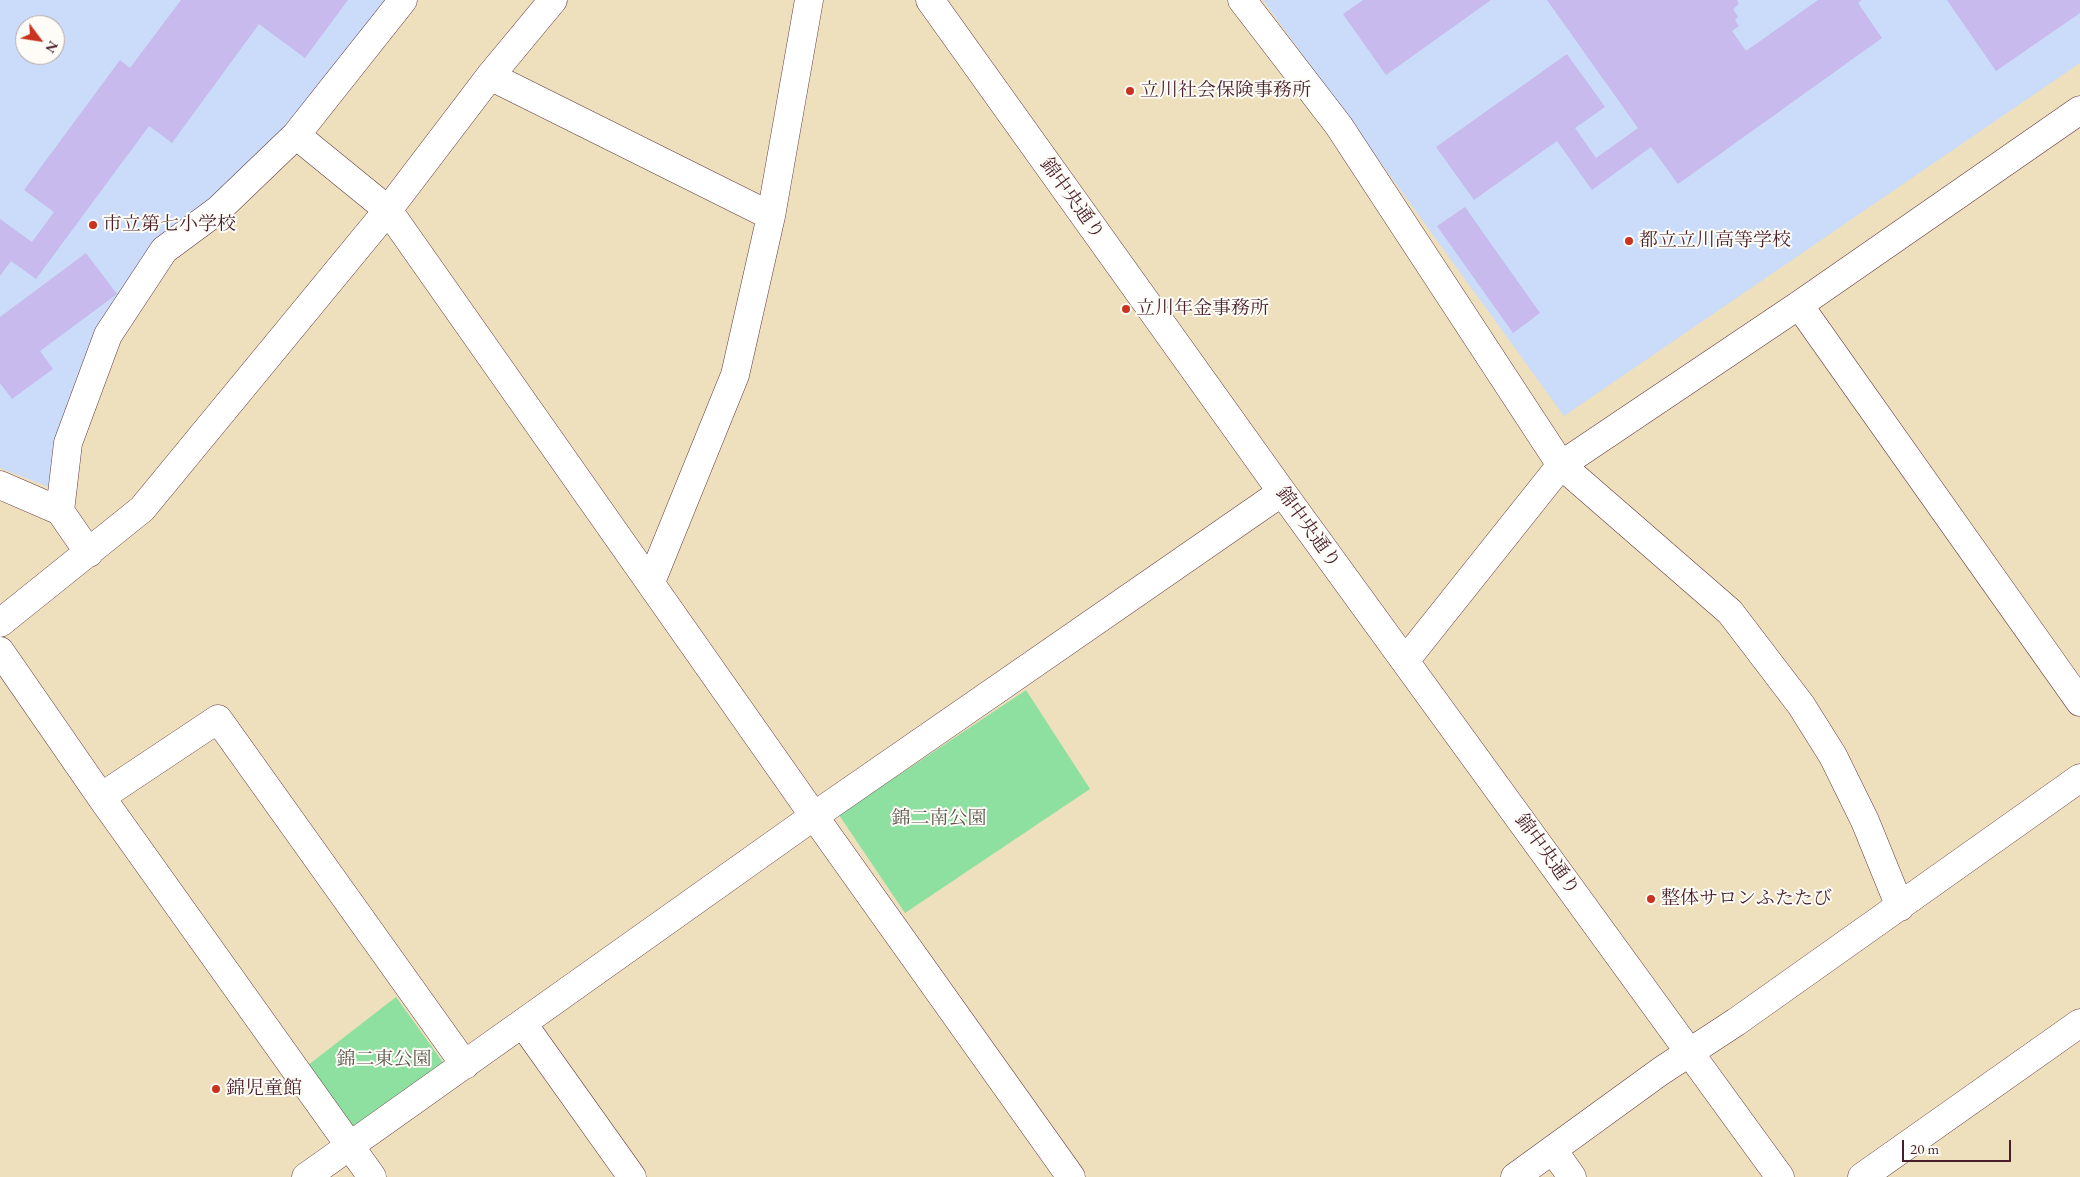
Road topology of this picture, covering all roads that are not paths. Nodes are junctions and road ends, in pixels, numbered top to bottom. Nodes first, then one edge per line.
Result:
1 (403, 0) edge
2 (553, 0) edge
3 (809, 0) edge
4 (930, 0) edge
5 (1242, 0) edge
6 (490, 76) junction
7 (2080, 110) edge
8 (296, 135) junction
9 (388, 210) junction
10 (770, 216) junction
11 (1799, 306) junction
12 (1561, 465) junction
13 (0, 485) edge
14 (1282, 492) junction
15 (60, 510) junction
16 (89, 553) junction
17 (650, 582) junction
18 (0, 623) edge
19 (0, 651) edge
20 (1405, 661) junction
21 (2080, 702) edge
22 (2080, 778) edge
23 (101, 797) junction
24 (814, 816) junction
25 (1900, 907) junction
26 (2080, 1023) edge
27 (523, 1024) junction
28 (1691, 1053) junction
29 (465, 1065) junction
30 (350, 1146) junction
31 (1552, 1150) junction
32 (306, 1177) edge
33 (372, 1177) edge
34 (632, 1177) edge
35 (1071, 1177) edge
36 (1515, 1177) edge
37 (1572, 1177) edge
38 (1780, 1177) edge
39 (1862, 1177) edge

1 - 8 street
2 - 6 street
3 - 10 street
4 - 14 street, 錦中央通り
5 - 12 street
6 - 9 street
6 - 10 street
7 - 11 street
8 - 9 street
8 - 15 street
9 - 16 street
9 - 17 street
10 - 17 street
11 - 12 street
11 - 21 street
12 - 20 street
12 - 25 street
13 - 15 street
14 - 20 street, 錦中央通り
14 - 24 street
15 - 16 street
16 - 18 street
17 - 24 street
19 - 23 street
20 - 28 street, 錦中央通り
22 - 25 street
23 - 29 street
23 - 30 street
24 - 27 street
24 - 35 street
25 - 28 street
26 - 39 street
27 - 29 street
27 - 34 street
28 - 31 street
28 - 38 street, 錦中央通り
29 - 30 street
30 - 32 street
30 - 33 street
31 - 36 street
31 - 37 street

